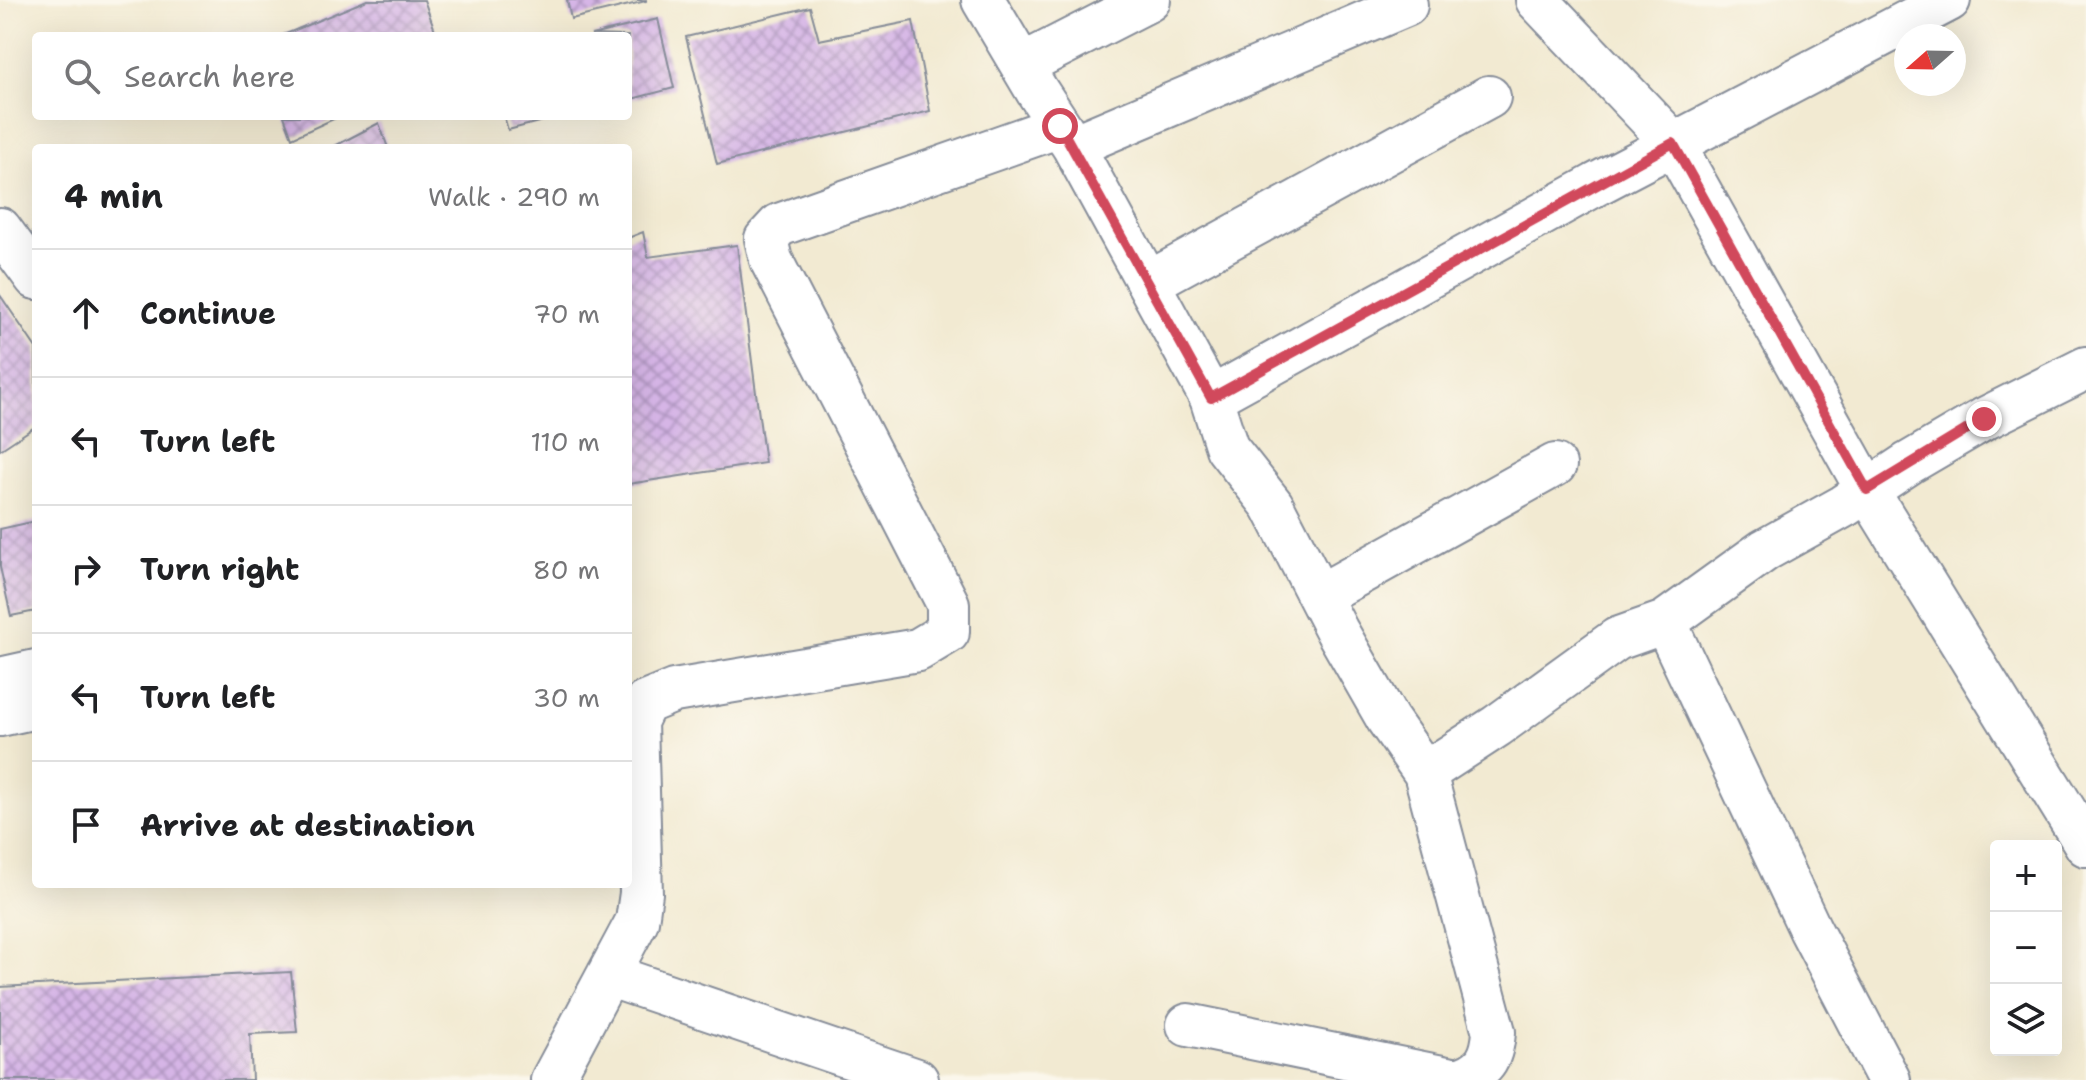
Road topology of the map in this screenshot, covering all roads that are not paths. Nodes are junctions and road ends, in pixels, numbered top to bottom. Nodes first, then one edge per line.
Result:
1 (983, 0) edge
2 (1149, 0) edge
3 (1537, 0) edge
4 (1949, 0) edge
5 (1406, 5) dead end
6 (1022, 65) junction
7 (1489, 97) dead end
8 (1067, 136) junction
9 (1673, 143) junction
10 (0, 229) edge
11 (32, 273) edge
12 (1148, 283) junction
13 (2086, 368) edge
14 (1211, 398) junction
15 (1555, 465) dead end
16 (1867, 490) junction
17 (1319, 596) junction
18 (1665, 622) junction
19 (32, 672) edge
20 (0, 679) edge
21 (32, 708) edge
22 (0, 715) edge
23 (1425, 773) junction
24 (2086, 845) edge
25 (608, 975) junction
26 (1188, 1025) dead end
27 (1504, 1066) edge
28 (552, 1080) edge
29 (917, 1080) edge
30 (1889, 1080) edge

1 - 6 street
2 - 6 street
3 - 9 street
4 - 9 street
5 - 8 street
6 - 8 street
7 - 12 street
8 - 12 street
8 - 25 street
9 - 14 street
9 - 16 street
10 - 11 street
12 - 14 street
13 - 16 street
14 - 17 street
15 - 17 street
16 - 18 street
16 - 24 street
17 - 23 street
18 - 23 street
18 - 30 street
19 - 20 street
21 - 22 street
23 - 27 street
25 - 28 street
25 - 29 street
26 - 27 street

